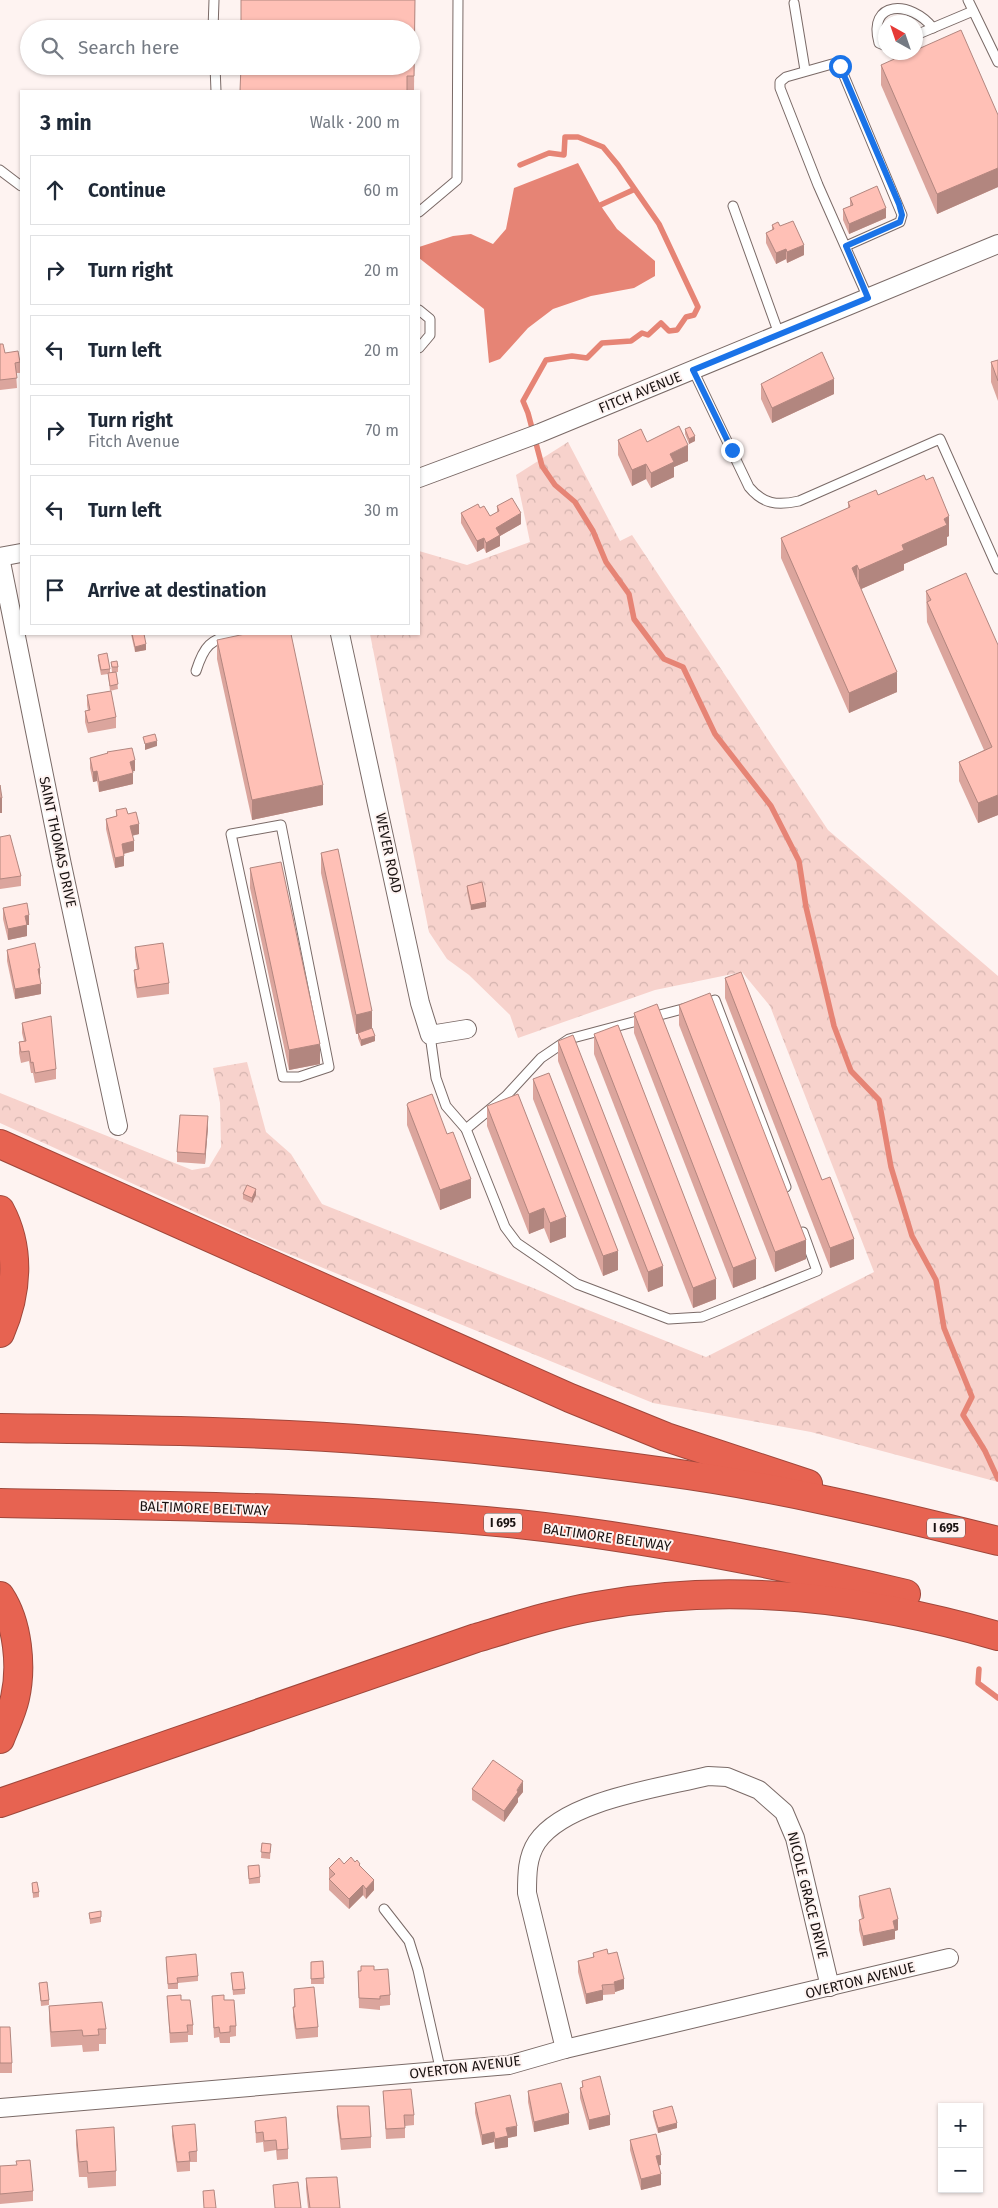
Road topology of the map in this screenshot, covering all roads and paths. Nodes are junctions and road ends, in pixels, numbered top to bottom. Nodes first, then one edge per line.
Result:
1 (214, 0) edge
2 (458, 0) edge
3 (968, 0) edge
4 (794, 2) dead end
5 (973, 11) junction
6 (882, 15) edge
7 (213, 20) edge
8 (878, 23) edge
9 (933, 28) junction
10 (923, 32) edge
11 (878, 40) edge
12 (998, 62) edge
13 (805, 70) junction
14 (215, 75) edge
15 (216, 90) edge
16 (0, 170) edge
17 (20, 185) edge
18 (733, 206) dead end
19 (420, 211) edge
20 (998, 244) edge
21 (846, 246) junction
22 (868, 298) junction
23 (420, 311) edge
24 (779, 334) junction
25 (420, 347) edge
26 (693, 370) junction
27 (420, 478) edge
28 (20, 553) edge
29 (0, 557) edge
30 (998, 569) edge
31 (231, 635) edge
32 (340, 635) edge
33 (196, 671) dead end
34 (231, 834) joint
35 (467, 1029) dead end
36 (430, 1035) junction
37 (118, 1126) dead end
38 (466, 1129) junction
39 (0, 1144) edge
40 (789, 1196) edge
41 (0, 1210) edge
42 (800, 1224) edge
43 (0, 1333) edge
44 (0, 1428) edge
45 (0, 1504) edge
46 (894, 1516) junction
47 (998, 1541) edge
48 (0, 1596) edge
49 (998, 1616) edge
50 (998, 1636) edge
51 (0, 1739) edge
52 (0, 1803) edge
53 (384, 1909) dead end
54 (949, 1958) dead end
55 (830, 1987) junction
56 (565, 2049) junction
57 (442, 2072) junction
58 (0, 2108) edge

1 - 7 lane
2 - 19 lane
3 - 5 lane
4 - 13 lane
5 - 9 lane
5 - 12 lane
6 - 9 lane
8 - 11 lane
9 - 10 lane
13 - 21 lane
13 - 21 lane
14 - 15 lane
16 - 17 lane
18 - 24 lane
20 - 22 street, FITCH AVENUE
21 - 22 lane
22 - 24 street, FITCH AVENUE
23 - 25 lane
24 - 26 street, FITCH AVENUE
26 - 27 street, FITCH AVENUE
26 - 30 lane
28 - 29 street
29 - 37 street, SAINT THOMAS DRIVE
31 - 33 lane
32 - 36 street, WEVER ROAD
34 - 34 lane
35 - 36 street
36 - 38 lane
38 - 40 lane
38 - 42 lane
39 - 46 highway
41 - 43 highway
44 - 46 highway, I 695
45 - 49 highway, BALTIMORE BELTWAY / I 695
46 - 47 highway, I 695
48 - 51 highway
50 - 52 highway
53 - 57 lane
54 - 55 street, OVERTON AVENUE
55 - 56 street, OVERTON AVENUE
55 - 56 street, NICOLE GRACE DRIVE
56 - 57 street, OVERTON AVENUE
57 - 58 street, OVERTON AVENUE

